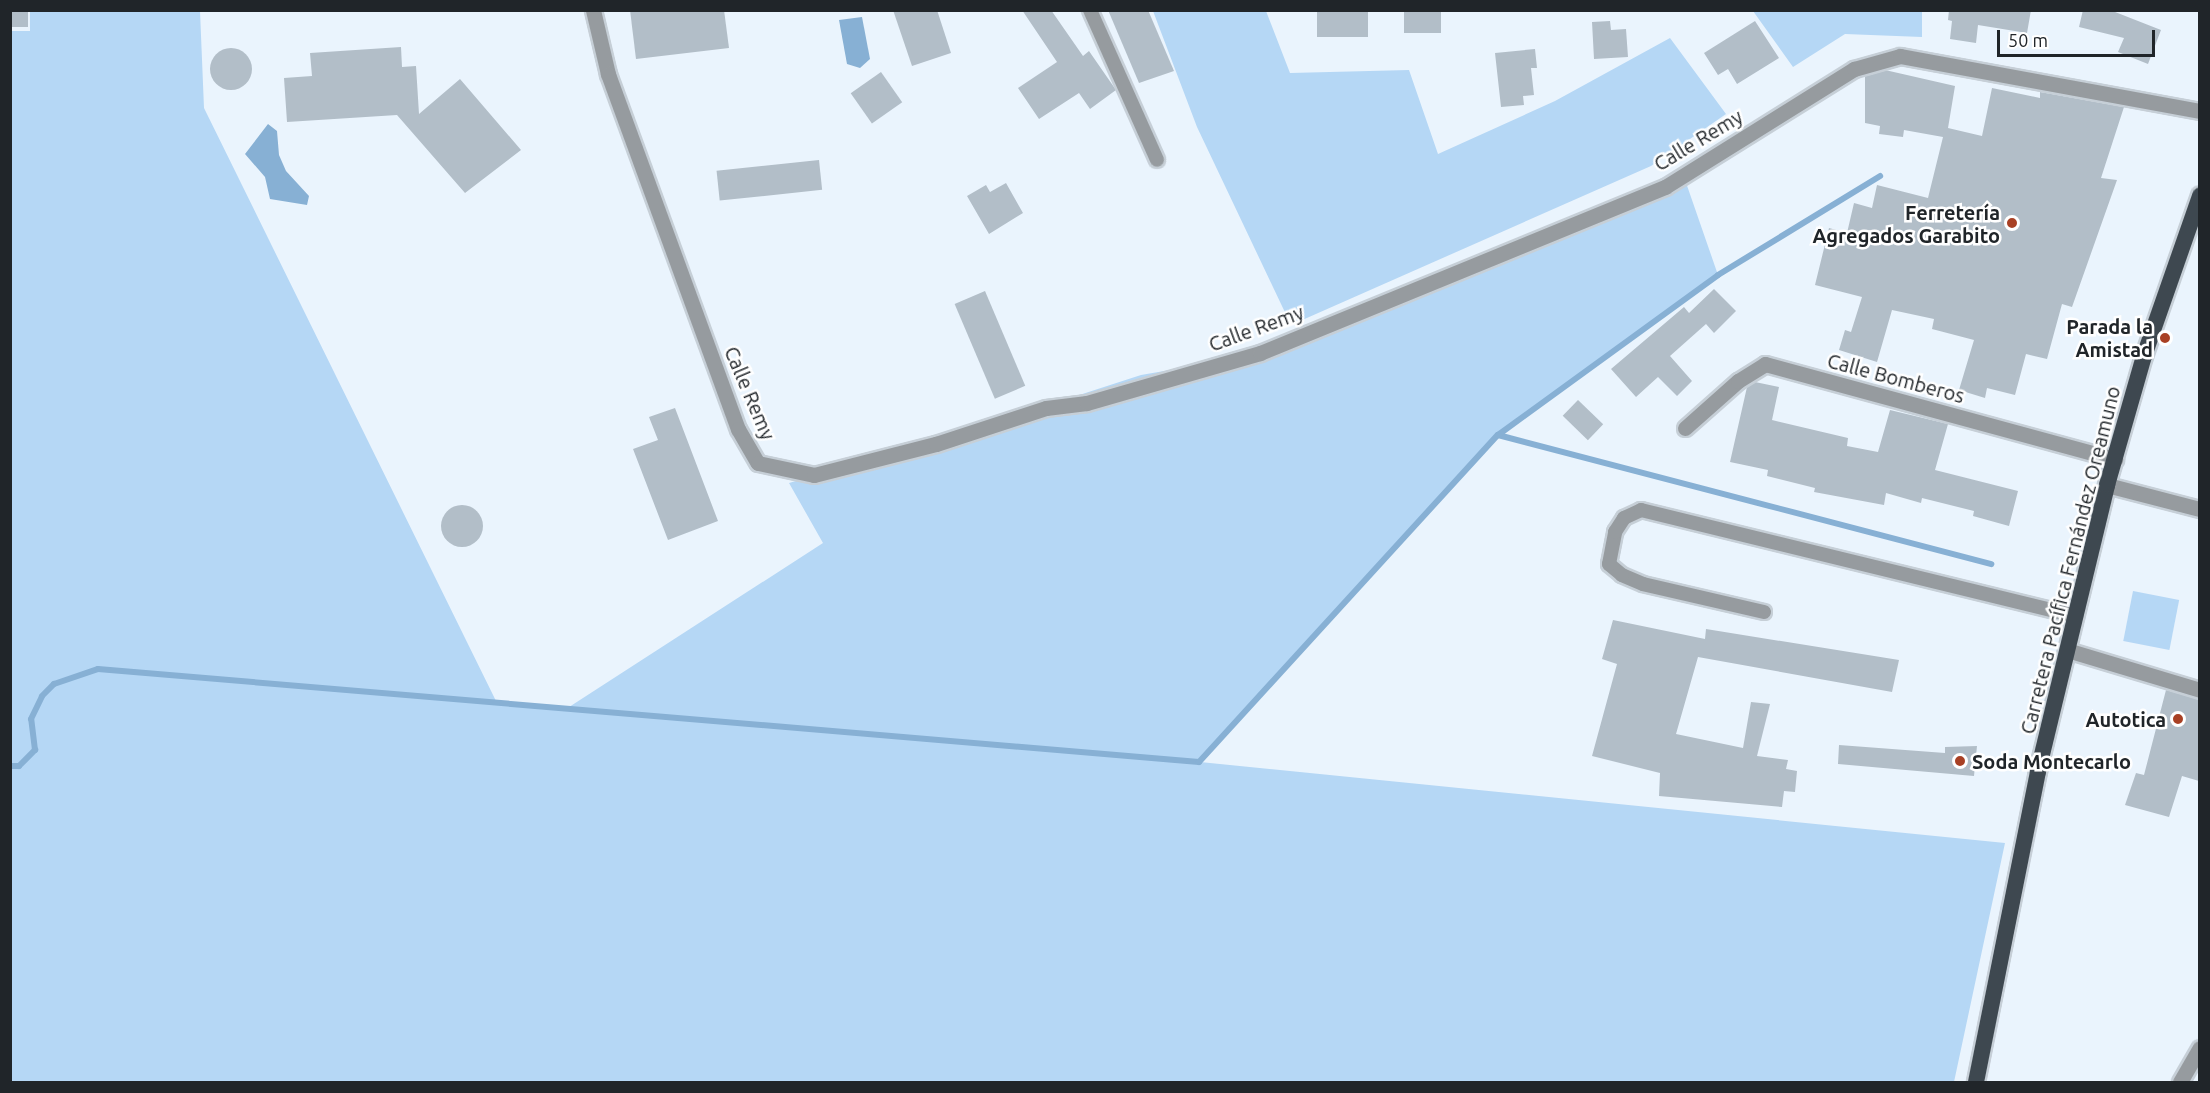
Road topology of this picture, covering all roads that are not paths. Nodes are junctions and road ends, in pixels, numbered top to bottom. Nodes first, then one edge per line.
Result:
1 (593, 10) edge
2 (1090, 10) edge
3 (2199, 111) edge
4 (1157, 160) dead end
5 (2199, 196) edge
6 (1685, 428) dead end
7 (2115, 459) junction
8 (2108, 485) junction
9 (2199, 508) edge
10 (1764, 612) dead end
11 (2076, 616) junction
12 (2067, 650) junction
13 (2199, 690) edge
14 (2199, 1048) edge
15 (1976, 1083) edge
16 (2180, 1083) edge

1 - 3 street, Calle Remy
2 - 4 lane
5 - 7 highway, Carretera Pacífica Fernández Oreamuno
6 - 7 street, Calle Bomberos
7 - 8 highway, Carretera Pacífica Fernández Oreamuno
8 - 9 street
8 - 11 highway, Carretera Pacífica Fernández Oreamuno
10 - 11 lane
11 - 12 highway, Carretera Pacífica Fernández Oreamuno
12 - 13 street
12 - 15 highway, Carretera Pacífica Fernández Oreamuno
14 - 16 street

